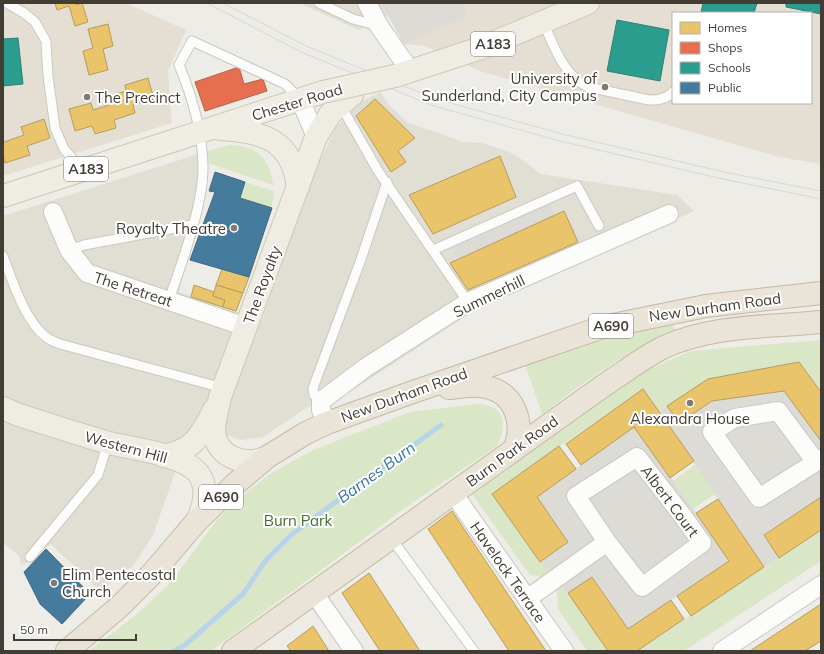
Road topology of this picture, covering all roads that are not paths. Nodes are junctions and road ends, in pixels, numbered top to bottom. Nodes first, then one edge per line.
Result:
1 (7, 3) edge
2 (319, 3) edge
3 (367, 3) edge
4 (588, 3) edge
5 (543, 22) junction
6 (378, 26) junction
7 (403, 74) junction
8 (672, 93) edge
9 (338, 97) junction
10 (300, 99) junction
11 (205, 131) junction
12 (316, 137) junction
13 (82, 170) junction
14 (387, 182) junction
15 (298, 187) junction
16 (3, 196) edge
17 (53, 212) dead end
18 (669, 214) dead end
19 (192, 225) junction
20 (599, 226) dead end
21 (69, 250) junction
22 (433, 250) junction
23 (3, 256) edge
24 (821, 293) edge
25 (169, 300) junction
26 (468, 302) junction
27 (821, 322) edge
28 (246, 327) junction
29 (222, 393) junction
30 (410, 393) junction
31 (321, 401) junction
32 (3, 408) edge
33 (327, 423) junction
34 (108, 442) junction
35 (514, 450) junction
36 (163, 456) junction
37 (266, 457) junction
38 (819, 460) edge
39 (453, 493) junction
40 (196, 522) junction
41 (391, 538) junction
42 (607, 542) junction
43 (30, 557) dead end
44 (821, 585) edge
45 (314, 593) junction
46 (527, 599) junction
47 (237, 650) edge
48 (67, 651) edge
49 (354, 651) edge
50 (474, 651) edge
51 (564, 651) edge
52 (722, 651) edge

1 - 13 lane
2 - 6 lane
3 - 6 street
4 - 5 main road, Chester Road / A183
5 - 7 main road, Chester Road / A183
5 - 8 lane
6 - 7 street
7 - 9 main road, Chester Road / A183, bridge
7 - 9 main road, bridge
9 - 10 main road, Chester Road / A183
9 - 12 main road, The Royalty
9 - 14 lane
10 - 11 main road, Chester Road / A183
10 - 11 lane
10 - 12 street
11 - 13 main road, Chester Road / A183
11 - 15 main road
11 - 19 lane
12 - 15 main road, The Royalty
13 - 16 main road, Chester Road / A183
14 - 22 lane
14 - 31 lane
15 - 28 main road, The Royalty
17 - 21 street, The Retreat
18 - 26 street, Summerhill
19 - 21 lane
19 - 25 lane
20 - 22 lane
21 - 25 street, The Retreat
22 - 26 lane
23 - 29 lane
24 - 30 highway, New Durham Road / A690
25 - 28 street, The Retreat
26 - 31 street, Summerhill
27 - 35 highway, Burn Park Road
28 - 29 main road, The Royalty
29 - 36 main road
29 - 37 main road, The Royalty
30 - 33 highway, New Durham Road / A690
30 - 35 highway, A690
31 - 33 street
32 - 34 main road, Western Hill
33 - 37 highway, New Durham Road / A690
34 - 36 main road, Western Hill
34 - 43 lane
35 - 39 highway, Burn Park Road
36 - 40 main road, Western Hill
37 - 40 highway, New Durham Road / A690
38 - 38 street
39 - 41 highway, Burn Park Road
39 - 46 street, Havelock Terrace
40 - 48 highway, New Durham Road / A690
41 - 45 highway, Burn Park Road
41 - 50 lane
42 - 42 street, Albert Court
42 - 46 street
44 - 52 street
45 - 47 highway, Burn Park Road
45 - 49 street
46 - 51 street, Havelock Terrace

